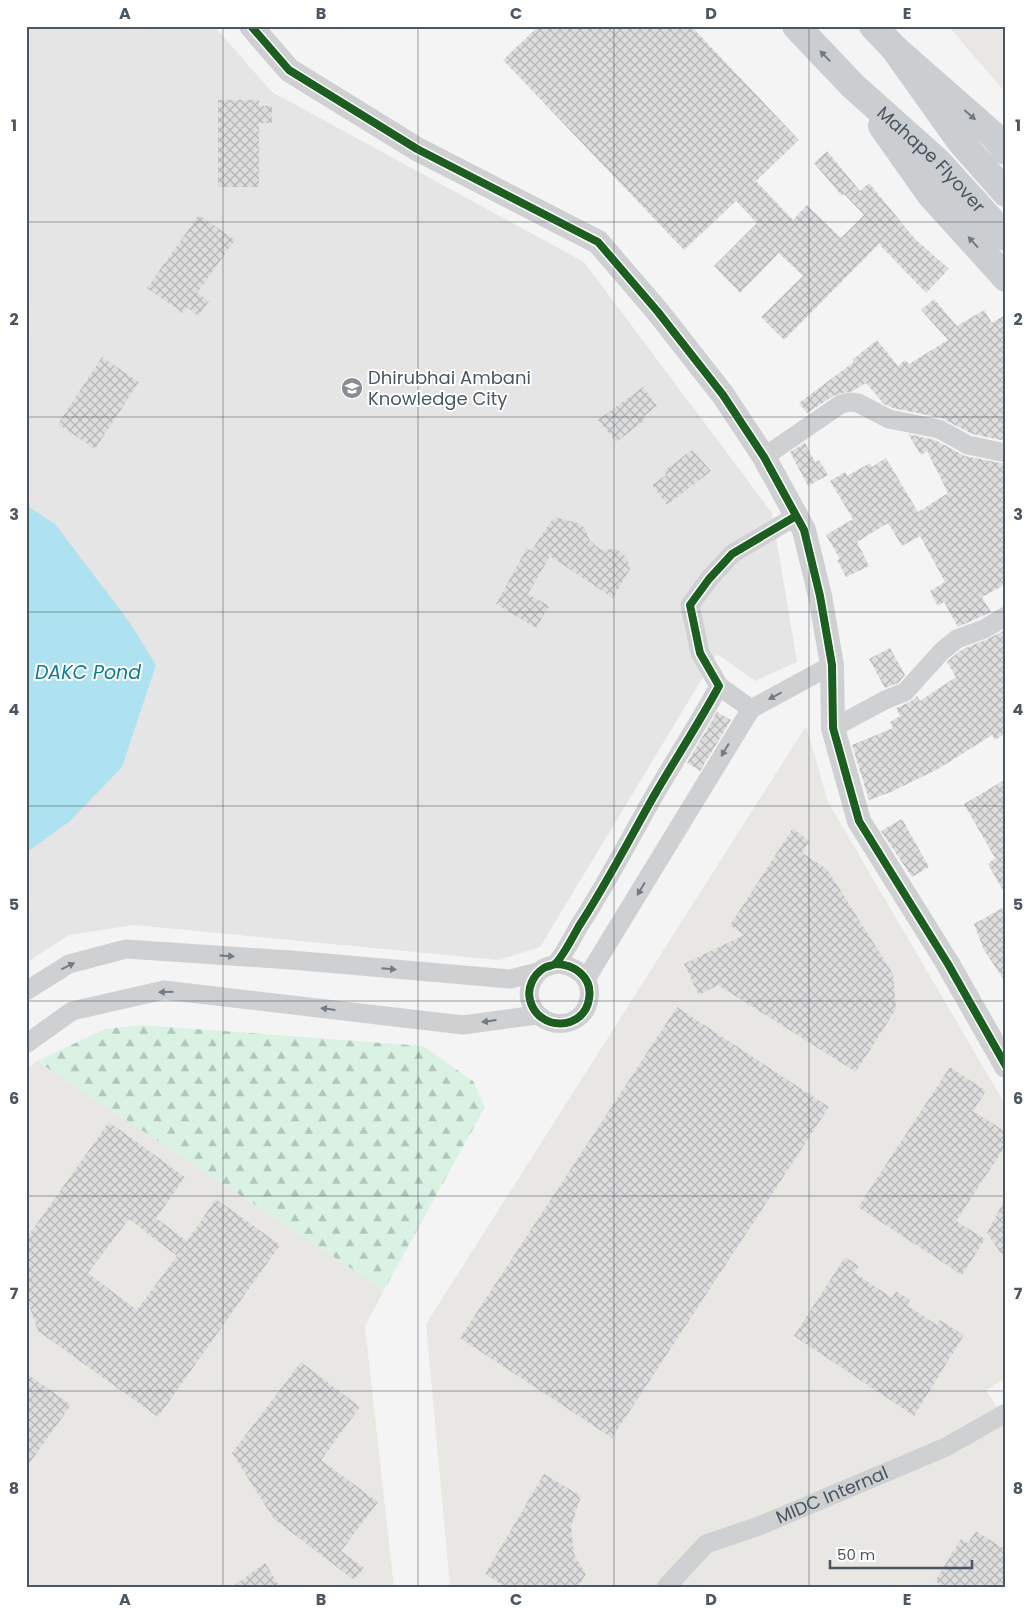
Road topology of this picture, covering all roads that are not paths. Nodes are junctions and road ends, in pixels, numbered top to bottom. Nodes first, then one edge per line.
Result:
1 (251, 26) edge
2 (796, 26) edge
3 (873, 26) edge
4 (894, 48) junction
5 (853, 86) junction
6 (1006, 151) edge
7 (1006, 193) edge
8 (1006, 237) edge
9 (1006, 278) edge
10 (1006, 452) edge
11 (764, 457) junction
12 (796, 516) junction
13 (1006, 616) edge
14 (832, 665) junction
15 (719, 686) junction
16 (751, 709) junction
17 (834, 728) junction
18 (547, 968) junction
19 (586, 979) junction
20 (26, 991) edge
21 (538, 1015) junction
22 (26, 1044) edge
23 (1006, 1066) edge
24 (1006, 1413) edge
25 (666, 1587) edge

1 - 11 street
5 -> 2 main road
3 - 4 main road
4 -> 6 main road
4 - 7 main road, Mahape Flyover
5 - 8 main road, Mahape Flyover
9 -> 5 main road
10 - 11 street
11 - 12 street
12 - 14 street
12 - 15 street
13 - 17 street
14 -> 16 street
14 - 17 street
15 - 16 street
15 - 18 street
16 -> 19 street
17 - 23 street
18 - 19 street
20 -> 18 street
18 - 21 street
19 - 21 street
21 -> 22 street
24 - 25 street, MIDC Internal

